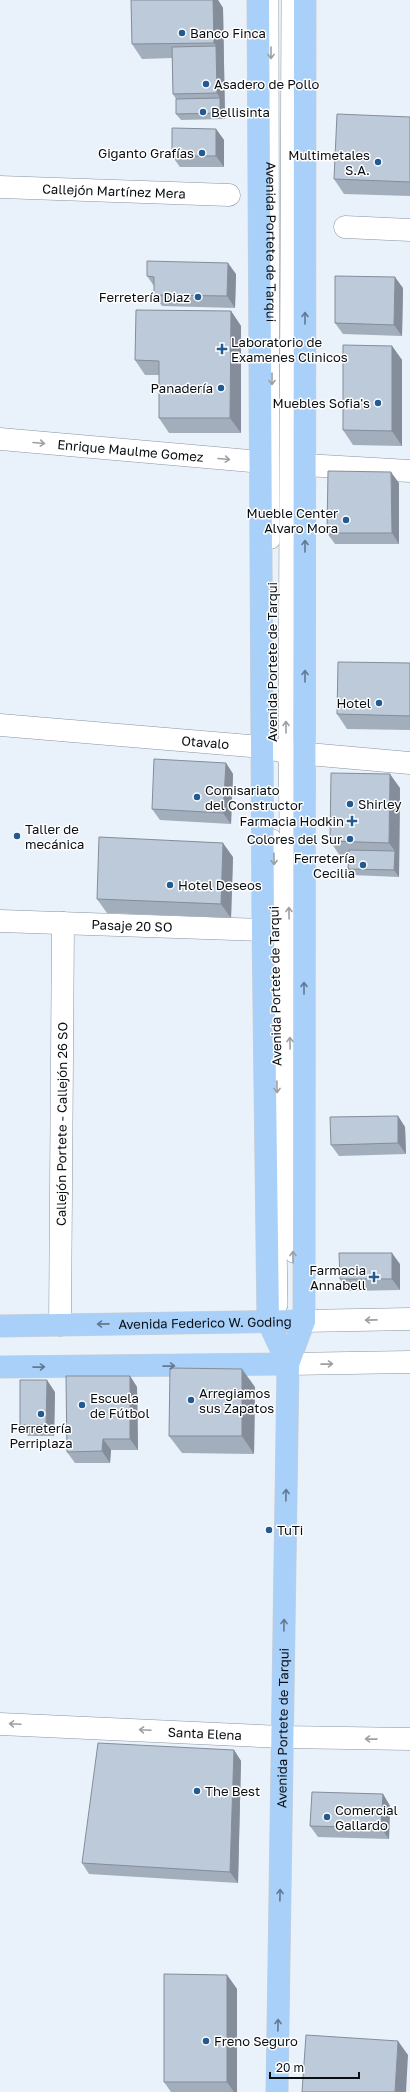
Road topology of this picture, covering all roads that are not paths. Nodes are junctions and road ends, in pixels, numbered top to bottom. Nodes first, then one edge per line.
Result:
1 (258, 0) edge
2 (271, 0) edge
3 (289, 0) edge
4 (305, 0) edge
5 (0, 187) edge
6 (229, 195) dead end
7 (345, 227) dead end
8 (410, 230) edge
9 (0, 439) edge
10 (260, 462) junction
11 (305, 465) junction
12 (410, 471) edge
13 (0, 725) edge
14 (281, 750) junction
15 (410, 763) edge
16 (0, 921) edge
17 (63, 923) junction
18 (263, 930) junction
19 (410, 1319) edge
20 (268, 1320) junction
21 (304, 1321) junction
22 (60, 1325) junction
23 (0, 1326) edge
24 (410, 1362) edge
25 (288, 1364) junction
26 (0, 1367) edge
27 (0, 1724) edge
28 (282, 1737) junction
29 (410, 1740) edge
30 (277, 2092) edge

1 - 10 main road, Avenida Portete de Tarqui
2 -> 14 lane, Avenida Portete de Tarqui
14 -> 3 lane, Avenida Portete de Tarqui
11 -> 4 main road, Avenida Portete de Tarqui
5 - 6 street, Callejón Martínez Mera
7 - 8 street
9 -> 10 street, Enrique Maulme Gomez
10 - 14 main road, Avenida Portete de Tarqui
11 - 12 street
14 -> 11 main road, Avenida Portete de Tarqui
13 - 14 street, Otavalo
14 - 15 street, Otavalo
14 - 18 main road, Avenida Portete de Tarqui
14 -> 20 lane, Avenida Portete de Tarqui
21 -> 14 main road, Avenida Portete de Tarqui
16 - 17 street, Pasaje 20 SO
17 - 18 street, Pasaje 20 SO
17 - 22 street, Callejón Portete - Callejón 26 SO
18 - 20 main road, Avenida Portete de Tarqui
19 -> 21 street, Avenida Federico W. Goding
20 - 21 main road, Avenida Federico W. Goding
20 -> 22 main road, Avenida Federico W. Goding
20 - 25 main road, Avenida Portete de Tarqui
21 - 25 main road, Avenida Portete de Tarqui
22 - 23 main road, Avenida Federico W. Goding
25 -> 24 street
26 -> 25 main road
28 -> 25 main road, Avenida Portete de Tarqui
28 -> 27 street, Santa Elena
29 -> 28 street, Santa Elena
30 -> 28 main road, Avenida Portete de Tarqui

